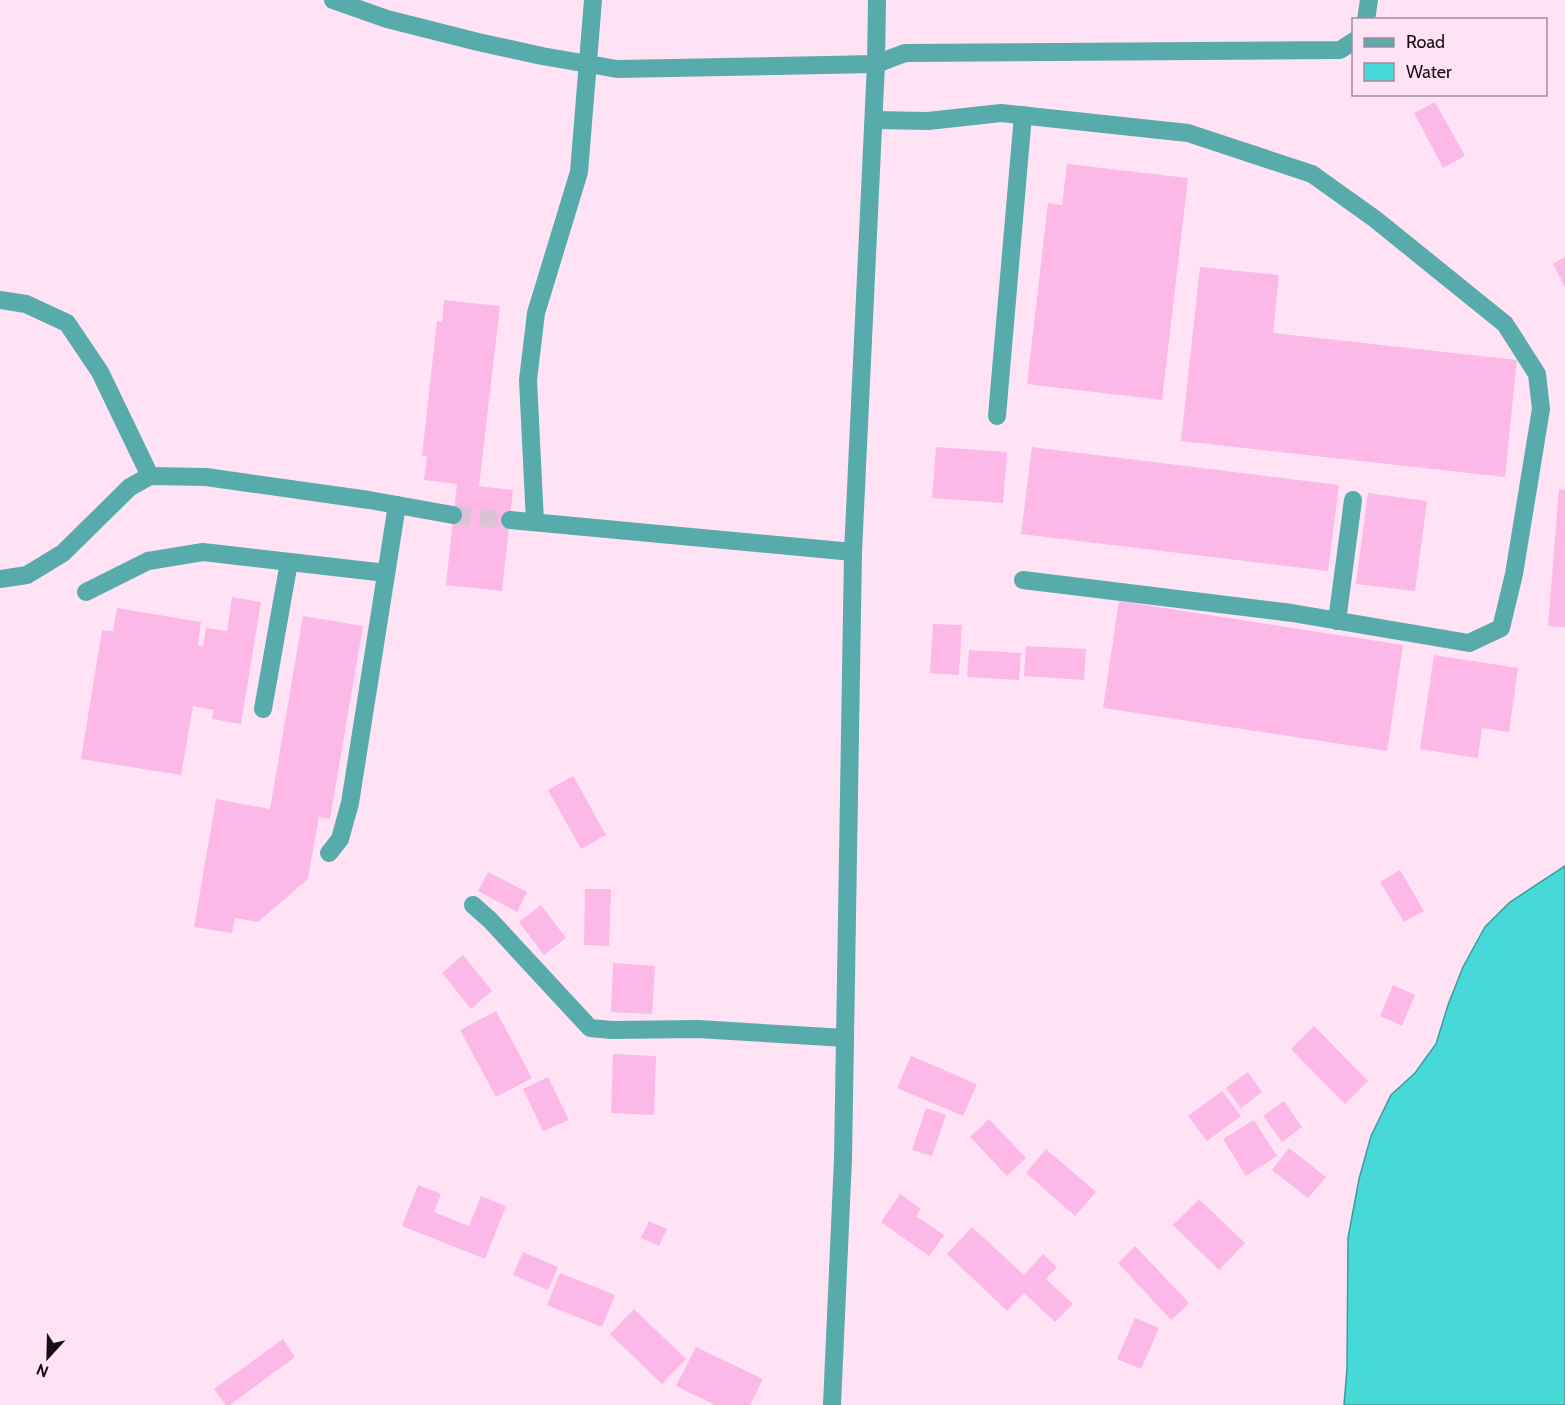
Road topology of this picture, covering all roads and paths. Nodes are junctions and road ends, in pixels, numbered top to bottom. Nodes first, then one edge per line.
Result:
1 (333, 0) edge
2 (593, 0) edge
3 (877, 0) edge
4 (1369, 0) edge
5 (1366, 18) edge
6 (1352, 42) edge
7 (587, 64) junction
8 (876, 64) junction
9 (1023, 115) junction
10 (874, 120) junction
11 (0, 300) edge
12 (996, 416) dead end
13 (150, 476) junction
14 (1353, 500) dead end
15 (397, 505) junction
16 (453, 514) tunnel mouth
17 (510, 520) tunnel mouth
18 (535, 522) junction
19 (853, 552) junction
20 (289, 562) junction
21 (387, 573) junction
22 (0, 579) edge
23 (1023, 580) dead end
24 (86, 592) dead end
25 (1337, 621) junction
26 (263, 709) dead end
27 (329, 853) dead end
28 (473, 905) dead end
29 (845, 1038) junction
30 (832, 1405) edge

1 - 7 street
2 - 7 street
3 - 8 street
4 - 5 street
6 - 8 street
7 - 8 street
7 - 18 street
8 - 10 street
9 - 10 street
9 - 12 street
9 - 25 street
10 - 19 street
11 - 13 street
13 - 15 street
13 - 22 street
14 - 25 street
15 - 16 street
15 - 21 street
17 - 18 street
18 - 19 street
19 - 29 street
20 - 21 street
20 - 24 street
20 - 26 street
21 - 27 street
23 - 25 street
28 - 29 street
29 - 30 street

